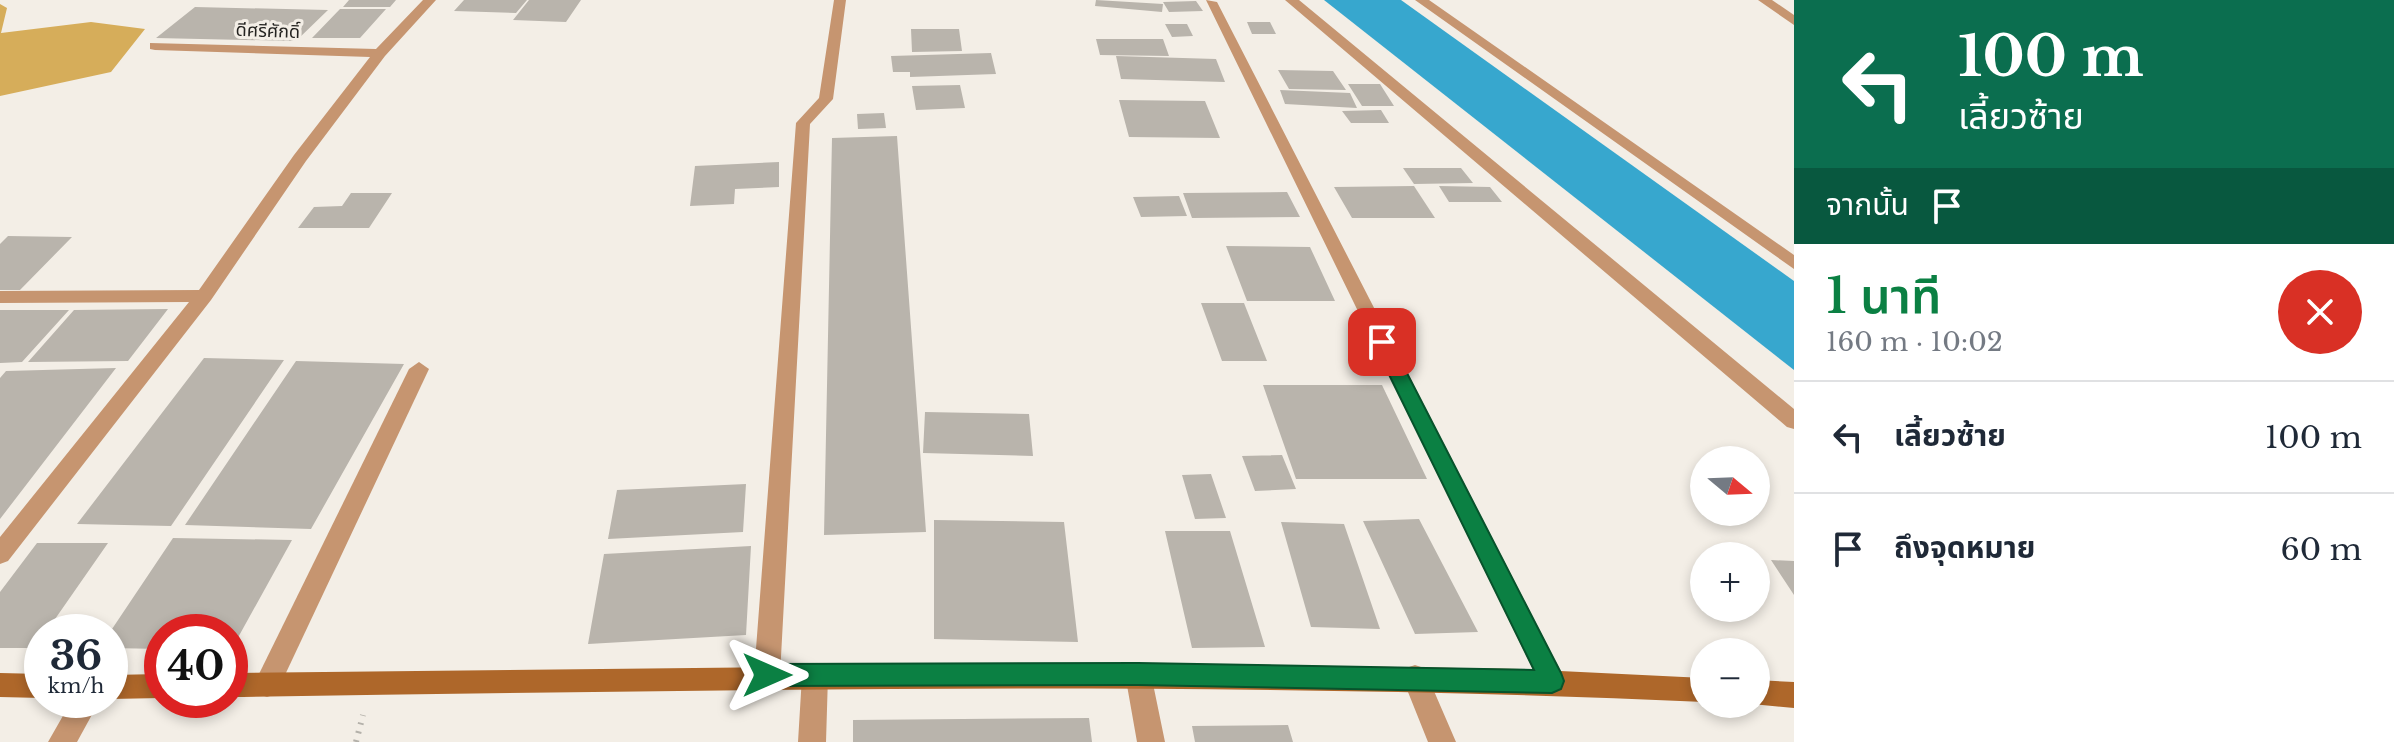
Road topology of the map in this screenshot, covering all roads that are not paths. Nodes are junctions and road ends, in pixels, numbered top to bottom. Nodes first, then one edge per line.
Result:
1 (430, 0) edge
2 (840, 0) edge
3 (1291, 0) edge
4 (1421, 0) edge
5 (1764, 0) edge
6 (1211, 2) dead end
7 (1794, 21) edge
8 (155, 46) dead end
9 (380, 53) junction
10 (1794, 263) edge
11 (204, 296) junction
12 (0, 297) edge
13 (419, 369) dead end
14 (1794, 421) edge
15 (0, 554) edge
16 (1138, 674) junction
17 (767, 675) junction
18 (815, 676) junction
19 (1415, 677) junction
20 (1552, 681) junction
21 (0, 685) edge
22 (248, 685) edge
23 (267, 685) junction
24 (24, 686) edge
25 (1690, 689) edge
26 (1770, 694) edge
27 (1794, 695) edge
28 (76, 718) edge
29 (62, 742) edge
30 (812, 742) edge
31 (1151, 742) edge
32 (1442, 742) edge

1 - 9 street
2 - 17 street
3 - 14 street
4 - 10 street
5 - 7 street
6 - 20 street
8 - 9 street, ดีศรีศักดิ์
9 - 11 street
11 - 12 street
11 - 15 street
13 - 23 street
16 - 18 street
16 - 19 street
16 - 31 street
17 - 18 street
17 - 23 street
18 - 30 street
19 - 20 street
19 - 32 street
20 - 25 street
21 - 24 street
22 - 23 street
26 - 27 street
28 - 29 street

